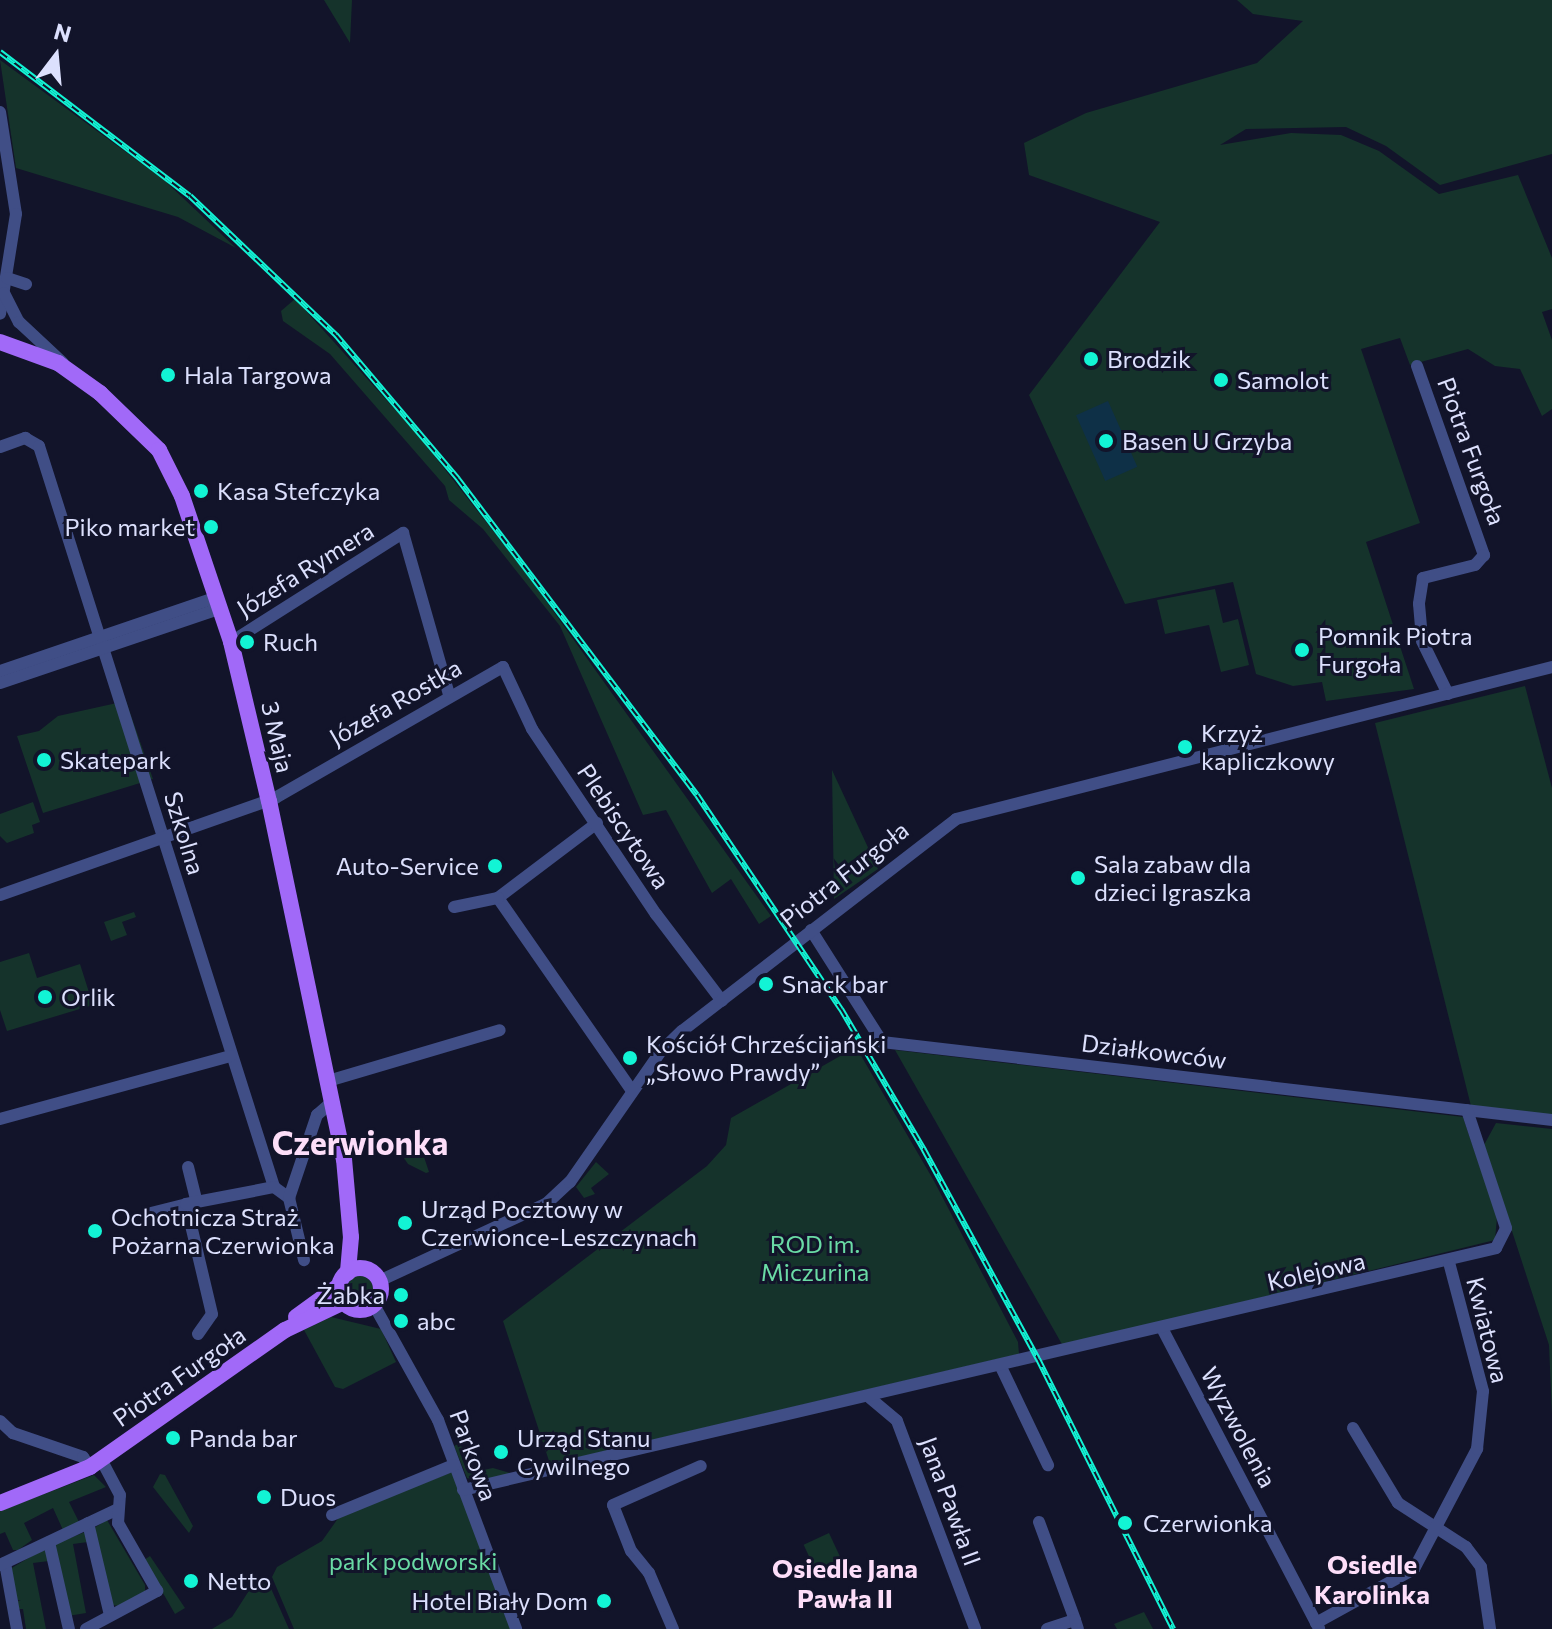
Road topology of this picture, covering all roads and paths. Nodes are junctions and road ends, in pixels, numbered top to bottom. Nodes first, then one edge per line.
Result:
1 (0, 112) edge
2 (0, 232) edge
3 (15, 232) junction
4 (7, 278) junction
5 (26, 284) dead end
6 (4, 293) junction
7 (0, 314) edge
8 (0, 342) edge
9 (1417, 366) dead end
10 (71, 371) junction
11 (0, 447) edge
12 (219, 602) junction
13 (231, 642) junction
14 (100, 643) junction
15 (503, 667) joint
16 (1552, 667) edge
17 (0, 671) edge
18 (0, 683) edge
19 (1448, 694) junction
20 (449, 695) junction
21 (269, 801) junction
22 (597, 823) junction
23 (163, 839) junction
24 (0, 895) edge
25 (498, 898) junction
26 (454, 907) dead end
27 (811, 930) junction
28 (722, 1001) junction
29 (500, 1030) dead end
30 (231, 1056) junction
31 (328, 1081) junction
32 (632, 1091) junction
33 (332, 1102) junction
34 (1467, 1110) junction
35 (0, 1119) edge
36 (1552, 1120) edge
37 (188, 1167) dead end
38 (274, 1187) junction
39 (289, 1198) junction
40 (191, 1203) junction
41 (151, 1213) dead end
42 (351, 1237) junction
43 (304, 1260) dead end
44 (1449, 1262) junction
45 (373, 1276) junction
46 (344, 1279) junction
47 (344, 1302) junction
48 (374, 1305) junction
49 (285, 1330) junction
50 (1163, 1330) junction
51 (198, 1334) dead end
52 (1001, 1367) junction
53 (870, 1398) junction
54 (0, 1421) edge
55 (1353, 1428) dead end
56 (96, 1464) junction
57 (454, 1465) junction
58 (1048, 1465) dead end
59 (701, 1466) dead end
60 (463, 1490) junction
61 (0, 1503) edge
62 (116, 1510) junction
63 (332, 1515) dead end
64 (1039, 1522) dead end
65 (88, 1523) junction
66 (1436, 1527) junction
67 (49, 1542) junction
68 (3, 1564) edge
69 (110, 1615) junction
70 (1077, 1625) edge
71 (1318, 1626) edge
72 (17, 1629) edge
73 (69, 1629) edge
74 (86, 1629) edge
75 (516, 1629) edge
76 (673, 1629) edge
77 (975, 1629) edge
78 (1047, 1629) edge
79 (1490, 1629) edge

1 - 3 street
2 - 3 street
3 - 4 street
4 - 5 street
4 - 6 street
6 - 7 street
6 - 10 street
8 - 10 main road, 3 Maja
9 - 19 street, Piotra Furgoła
10 - 12 main road, 3 Maja
11 - 14 street, Szkolna
12 - 13 main road, 3 Maja
12 - 14 street
13 - 20 street, Józefa Rymera
13 - 21 main road, 3 Maja
14 - 17 street
14 - 18 street
14 - 23 street, Szkolna
15 - 20 street, Józefa Rostka
15 - 22 street, Plebiscytowa
16 - 19 street, Piotra Furgoła
19 - 27 street, Piotra Furgoła
20 - 21 street, Józefa Rostka
21 - 23 street, Józefa Rostka
21 - 31 main road, 3 Maja
22 - 25 street
22 - 28 street, Plebiscytowa
23 - 24 street, Józefa Rostka
23 - 30 street, Szkolna
25 - 26 street
25 - 32 street
27 - 28 street, Piotra Furgoła
27 - 34 street, Działkowców
28 - 32 street, Piotra Furgoła
29 - 31 street
30 - 35 street
30 - 38 street, Szkolna
31 - 33 main road, 3 Maja
32 - 45 street, Piotra Furgoła
33 - 39 street
33 - 42 main road, 3 Maja
34 - 36 street, Działkowców
34 - 44 street, Kolejowa
37 - 40 street
38 - 39 street
38 - 40 street
39 - 43 street
40 - 41 street
40 - 51 street
42 - 45 main road, 3 Maja
42 - 46 main road, 3 Maja
44 - 50 street, Kolejowa
44 - 66 street, Kwiatowa
45 - 46 main road
45 - 48 main road
46 - 47 main road, 3 Maja
46 - 49 main road, Piotra Furgoła
47 - 48 main road
47 - 49 main road, Piotra Furgoła
48 - 57 street, Parkowa
49 - 56 main road, Piotra Furgoła
50 - 52 street, Kolejowa
50 - 71 street, Wyzwolenia
52 - 53 street, Kolejowa
52 - 58 street
53 - 60 street, Kolejowa
53 - 77 street, Jana Pawła II
54 - 56 street
55 - 66 street
56 - 61 main road, Piotra Furgoła
56 - 62 street, Piotra Furgoła
57 - 60 street, Parkowa
57 - 63 street
59 - 76 street
60 - 75 street, Parkowa
62 - 65 street
62 - 69 street, Piotra Furgoła
64 - 70 street
65 - 67 street
65 - 69 street
66 - 71 street, Kwiatowa
66 - 79 street
67 - 68 street
67 - 73 street
68 - 72 street
69 - 74 street, Piotra Furgoła
70 - 78 street

